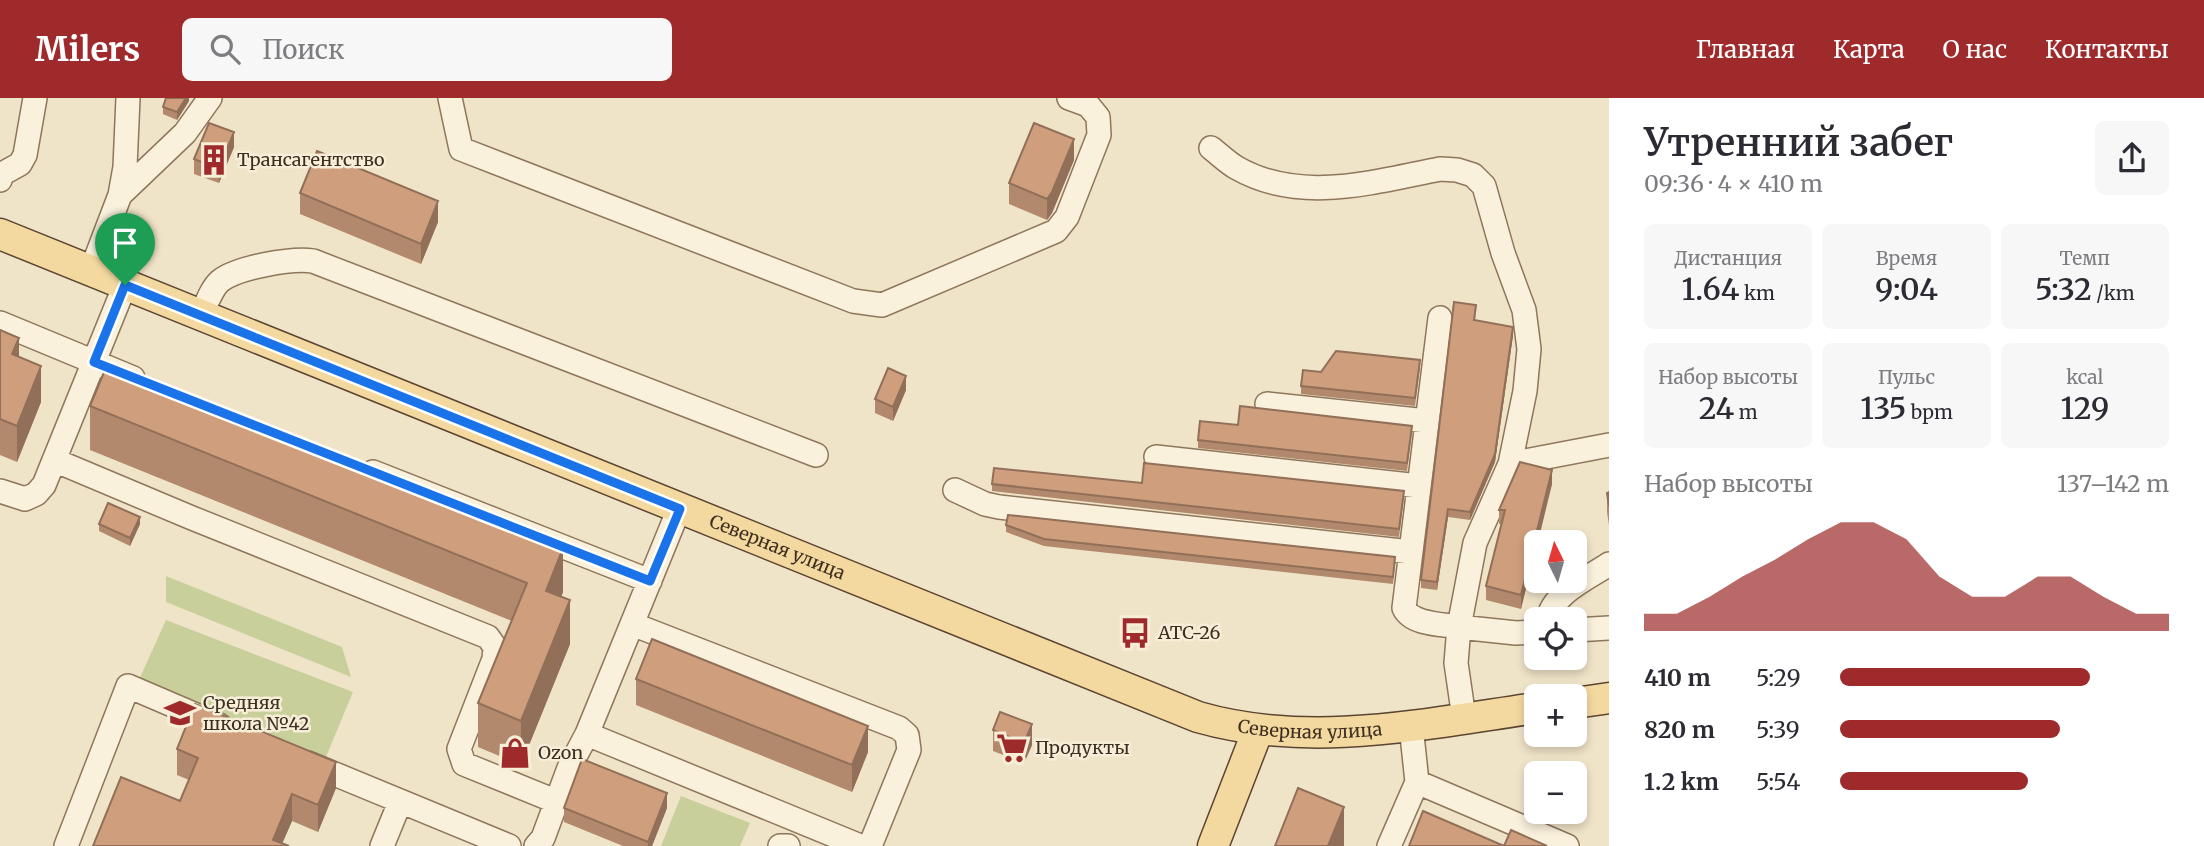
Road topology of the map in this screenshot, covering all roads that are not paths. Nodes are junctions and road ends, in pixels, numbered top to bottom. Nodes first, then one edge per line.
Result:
1 (35, 98) edge
2 (128, 98) edge
3 (210, 98) edge
4 (450, 98) edge
5 (1069, 98) edge
6 (1212, 148) dead end
7 (1, 175) edge
8 (120, 195) junction
9 (0, 234) edge
10 (91, 271) junction
11 (125, 285) junction
12 (201, 316) junction
13 (1440, 318) dead end
14 (0, 323) edge
15 (94, 362) junction
16 (158, 388) edge
17 (1267, 404) dead end
18 (1427, 421) junction
19 (1609, 445) edge
20 (816, 455) dead end
21 (1156, 457) dead end
22 (54, 460) junction
23 (352, 464) edge
24 (1510, 464) junction
25 (1419, 486) junction
26 (955, 490) dead end
27 (0, 491) edge
28 (680, 509) junction
29 (1411, 552) junction
30 (1609, 564) edge
31 (650, 581) junction
32 (1553, 607) edge
33 (632, 624) junction
34 (1460, 627) junction
35 (1609, 628) edge
36 (1587, 629) edge
37 (1524, 633) edge
38 (1609, 698) edge
39 (1587, 701) edge
40 (1524, 710) edge
41 (1464, 718) junction
42 (1411, 726) junction
43 (1258, 730) junction
44 (239, 733) edge
45 (587, 734) junction
46 (289, 754) edge
47 (1417, 782) junction
48 (555, 801) junction
49 (400, 802) junction
50 (66, 846) edge
51 (382, 846) edge
52 (509, 846) edge
53 (536, 846) edge
54 (780, 846) edge
55 (788, 846) edge
56 (860, 846) edge
57 (870, 846) edge
58 (1213, 846) edge
59 (1389, 846) edge
60 (1567, 846) edge

1 - 7 street
2 - 8 street
3 - 8 street
4 - 5 street
6 - 24 street
8 - 10 street
9 - 10 main road, Северная улица
10 - 11 main road, Северная улица
11 - 12 main road, Северная улица
11 - 15 street
12 - 20 street
12 - 28 main road, Северная улица
13 - 18 street
14 - 15 street
15 - 16 street
15 - 22 street
17 - 18 street
18 - 25 street
19 - 24 street
21 - 25 street
22 - 27 street
22 - 48 street
23 - 31 street
24 - 34 street
25 - 29 street
26 - 29 street
28 - 31 street
28 - 43 main road, Северная улица
29 - 34 street
30 - 32 street
31 - 33 street
33 - 45 street
33 - 57 street
34 - 37 street
34 - 41 street
35 - 36 street
38 - 39 main road
40 - 41 main road, Северная улица
41 - 42 main road, Северная улица
42 - 43 main road, Северная улица
42 - 47 street
43 - 58 main road
44 - 50 street
45 - 48 street
45 - 56 street
46 - 49 street
47 - 59 street
47 - 60 street
48 - 53 street
49 - 51 street
49 - 52 street
54 - 55 street

